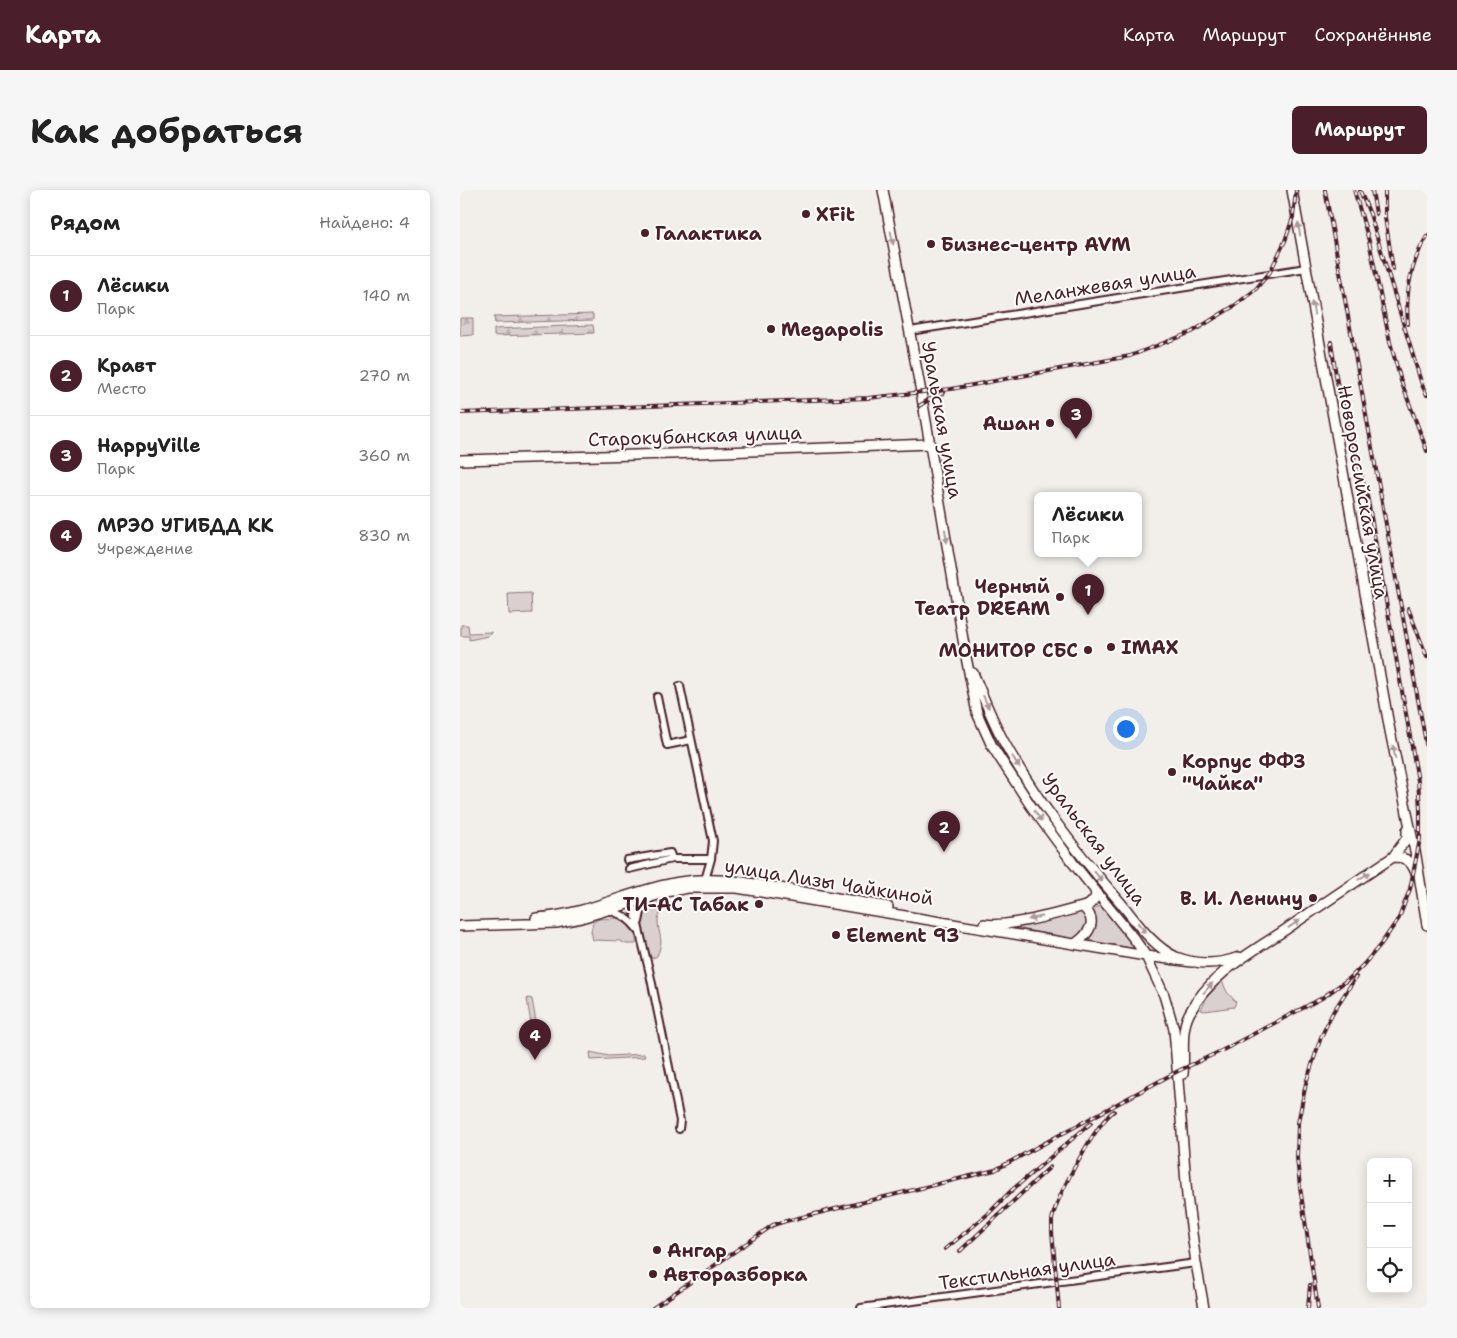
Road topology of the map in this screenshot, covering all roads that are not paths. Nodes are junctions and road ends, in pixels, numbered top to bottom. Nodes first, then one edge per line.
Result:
1 (883, 190) edge
2 (1292, 190) edge
3 (1306, 268) junction
4 (910, 330) junction
5 (930, 444) junction
6 (460, 460) edge
7 (966, 657) junction
8 (680, 686) dead end
9 (657, 697) dead end
10 (993, 719) junction
11 (691, 740) junction
12 (990, 740) junction
13 (1404, 800) junction
14 (1055, 822) junction
15 (1059, 844) junction
16 (1392, 858) junction
17 (672, 859) junction
18 (627, 860) dead end
19 (711, 860) junction
20 (629, 869) dead end
21 (705, 880) junction
22 (1095, 890) junction
23 (1422, 892) junction
24 (660, 893) junction
25 (632, 898) junction
26 (1083, 907) junction
27 (607, 910) junction
28 (460, 921) edge
29 (1427, 925) edge
30 (460, 926) edge
31 (986, 927) junction
32 (640, 933) junction
33 (1075, 944) junction
34 (1253, 951) junction
35 (1146, 956) junction
36 (1192, 962) junction
37 (1189, 1014) junction
38 (1172, 1017) junction
39 (679, 1129) dead end
40 (1183, 1133) junction
41 (1197, 1263) junction
42 (861, 1308) edge
43 (1205, 1308) edge

1 -> 4 main road, Уральская улица
3 -> 2 main road, Новороссийская улица
3 - 4 street, Меланжевая улица
13 -> 3 main road, Новороссийская улица
4 - 5 main road, Уральская улица
5 - 6 main road, Старокубанская улица
5 -> 7 main road, Уральская улица
7 -> 10 main road, Уральская улица
7 - 12 main road, Уральская улица
8 - 11 street
9 - 11 street
10 - 12 main road
10 -> 14 main road, Уральская улица
11 - 19 street
12 -> 15 main road, Уральская улица
13 - 16 main road, Новороссийская улица
13 - 23 main road, Новороссийская улица
14 - 15 main road
14 -> 36 main road, Уральская улица
15 - 22 main road, Уральская улица
16 - 23 main road
34 -> 16 main road, Новороссийская улица
17 - 18 street
17 - 19 street
17 - 20 street
19 - 21 street
21 - 25 main road, улица Лизы Чайкиной
21 - 31 main road, улица Лизы Чайкиной
22 - 26 main road
22 - 35 main road, Уральская улица
23 - 29 main road, Новороссийская улица
24 - 25 main road, улица Лизы Чайкиной
24 - 31 main road, улица Лизы Чайкиной
24 - 32 street
25 - 27 main road, улица Лизы Чайкиной
25 - 28 main road, улица Лизы Чайкиной
25 - 32 street
26 -> 31 main road
26 - 33 main road
27 - 30 main road, улица Лизы Чайкиной
27 - 32 street
31 - 33 main road
32 - 39 street
33 - 35 main road
34 - 36 main road, Уральская улица
37 -> 34 main road, Новороссийская улица
35 - 36 main road
35 - 38 main road, Уральская улица
37 - 38 main road
37 - 40 main road
38 - 40 main road, Уральская улица
40 - 41 main road
41 - 42 street, Текстильная улица
41 - 43 main road

